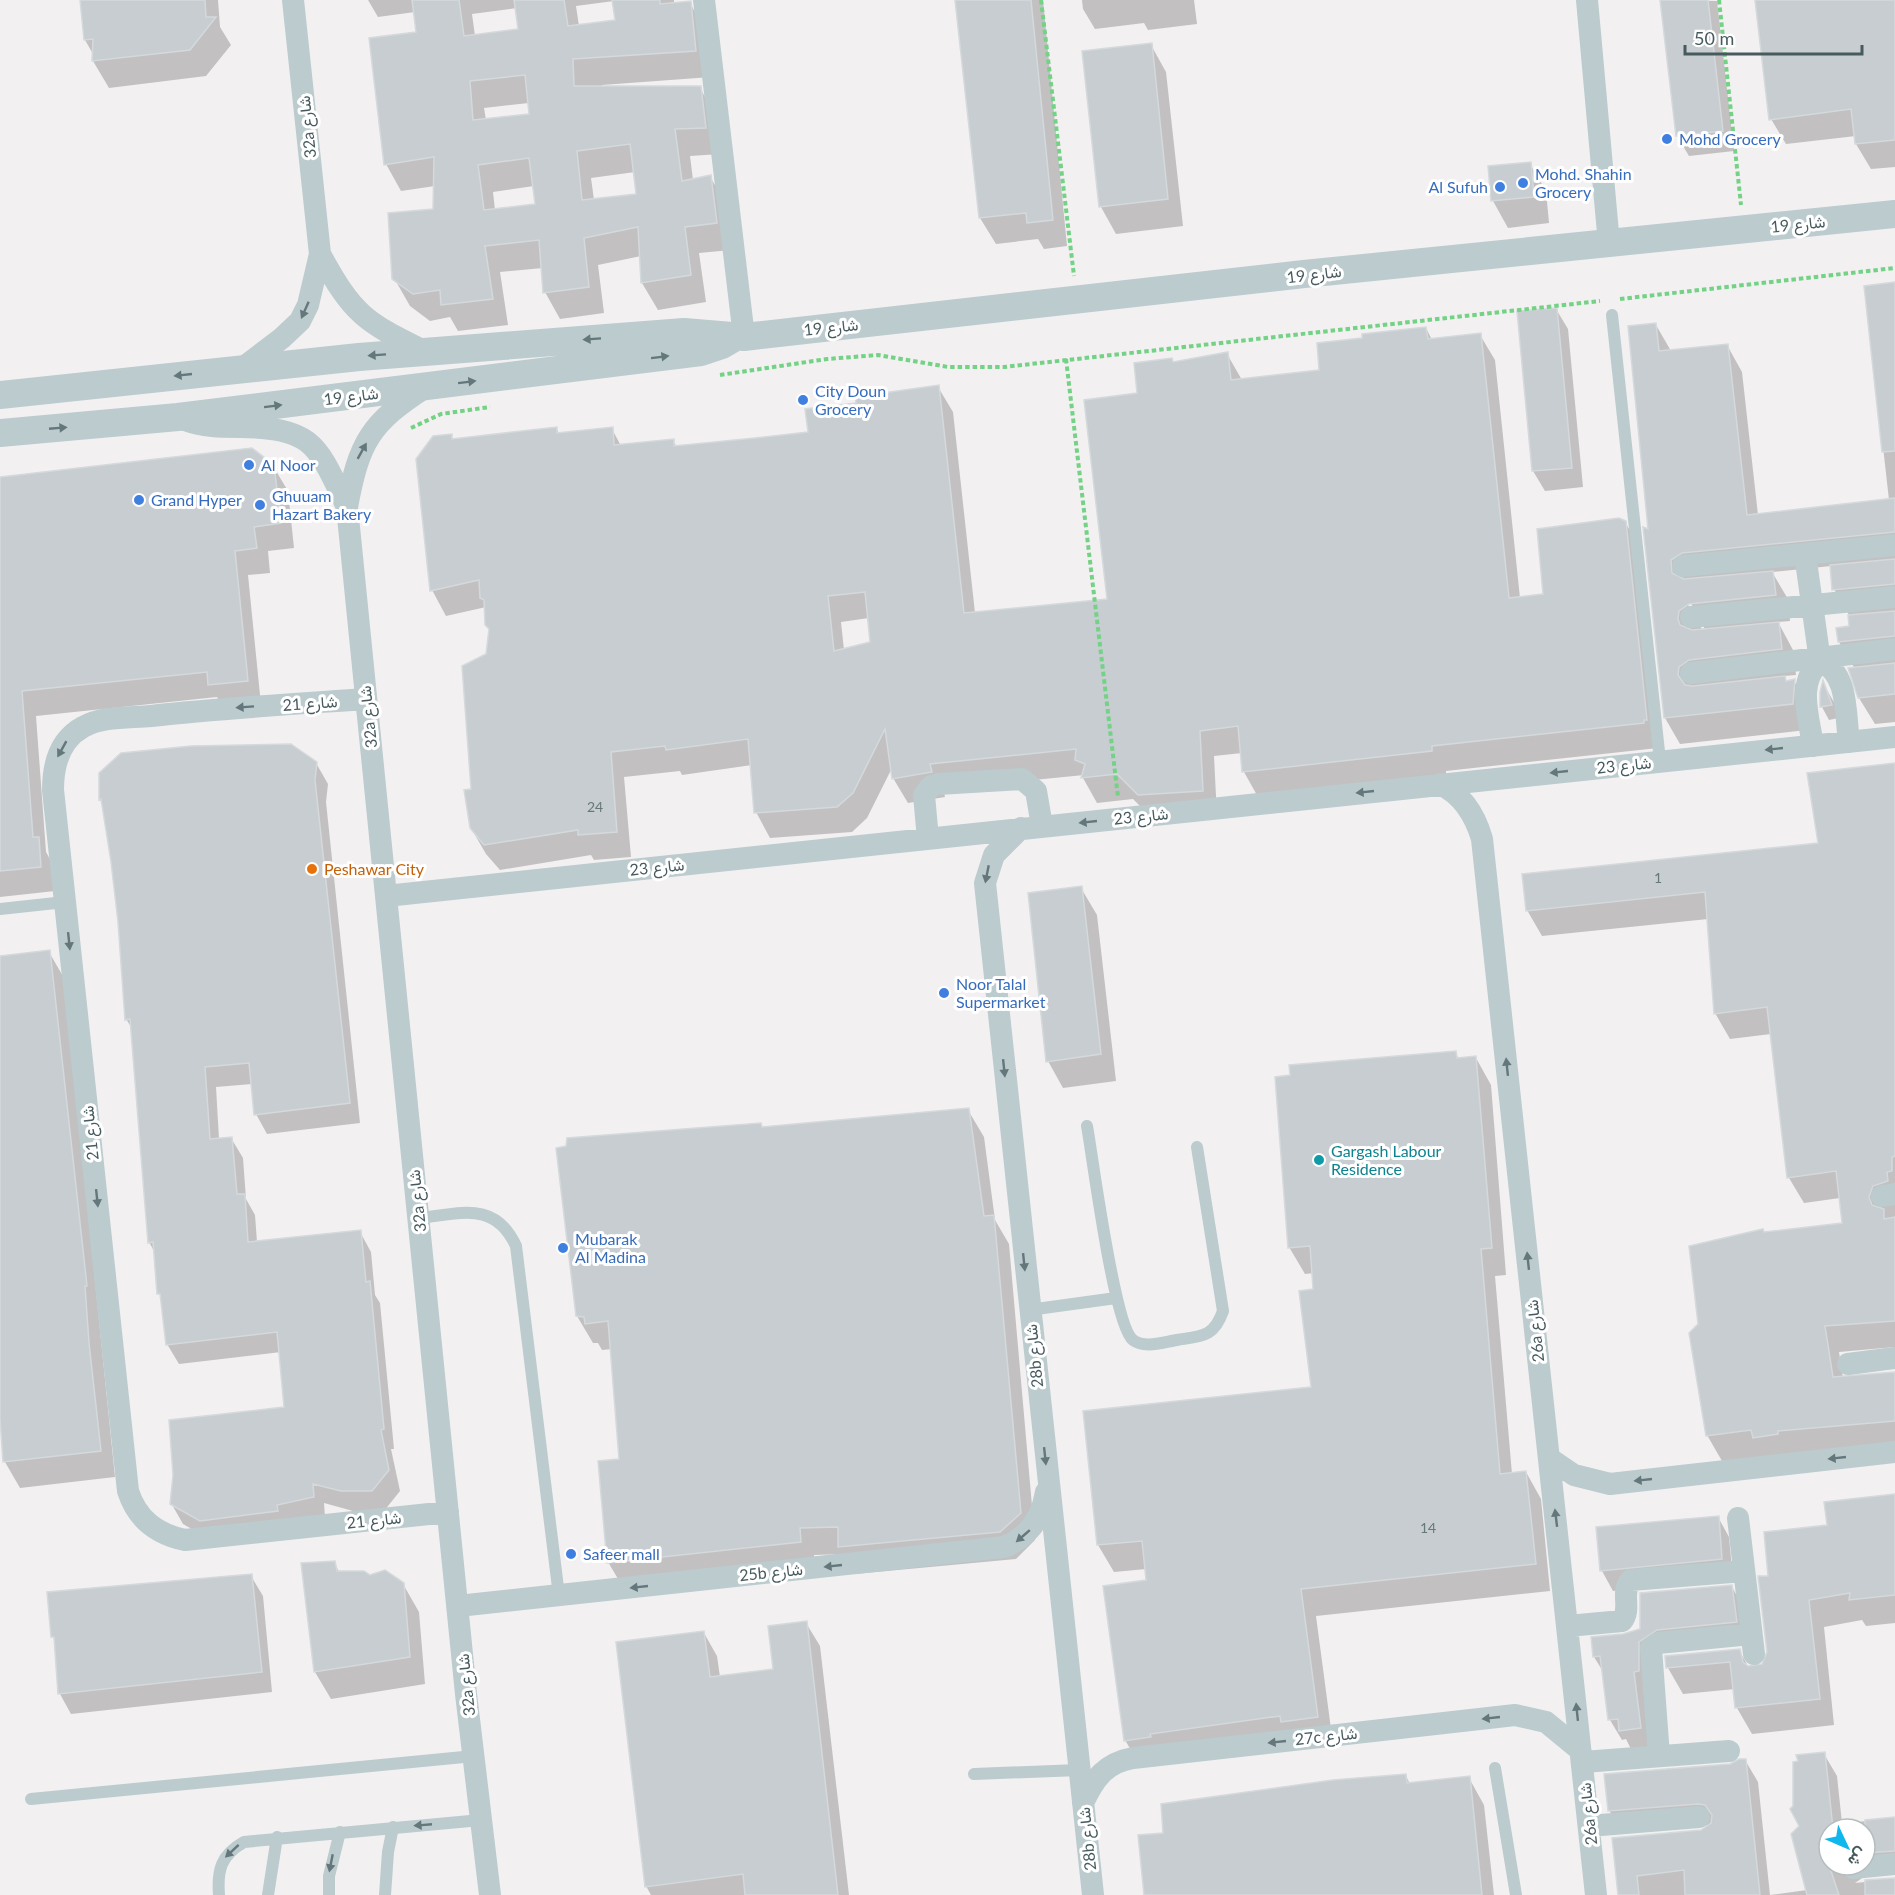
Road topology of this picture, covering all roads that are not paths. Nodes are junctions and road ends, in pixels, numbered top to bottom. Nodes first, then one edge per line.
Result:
1 (293, 0) edge
2 (704, 0) edge
3 (1587, 0) edge
4 (1895, 214) edge
5 (1609, 244) junction
6 (320, 254) junction
7 (1612, 315) dead end
8 (739, 337) junction
9 (426, 352) junction
10 (240, 370) junction
11 (426, 387) junction
12 (0, 395) edge
13 (178, 417) junction
14 (0, 433) edge
15 (347, 507) junction
16 (1895, 545) edge
17 (1805, 554) junction
18 (1683, 566) dead end
19 (1895, 597) edge
20 (1812, 605) junction
21 (1691, 617) dead end
22 (1895, 649) edge
23 (1819, 659) junction
24 (1690, 673) dead end
25 (366, 699) junction
26 (1895, 737) edge
27 (1849, 742) junction
28 (1813, 746) junction
29 (1660, 761) junction
30 (1440, 784) junction
31 (1032, 827) junction
32 (928, 839) junction
33 (386, 896) junction
34 (65, 902) junction
35 (0, 909) edge
36 (1088, 1126) dead end
37 (1197, 1147) dead end
38 (418, 1218) junction
39 (1116, 1298) junction
40 (1029, 1310) junction
41 (1895, 1358) edge
42 (1848, 1364) dead end
43 (1895, 1452) edge
44 (1549, 1458) junction
45 (1048, 1485) junction
46 (448, 1512) junction
47 (1738, 1518) dead end
48 (1744, 1571) junction
49 (559, 1596) junction
50 (458, 1606) junction
51 (1568, 1626) junction
52 (1729, 1751) dead end
53 (474, 1756) junction
54 (1581, 1756) junction
55 (1659, 1756) junction
56 (1495, 1768) dead end
57 (1079, 1770) junction
58 (974, 1774) dead end
59 (31, 1799) dead end
60 (1083, 1803) junction
61 (1699, 1817) dead end
62 (481, 1820) junction
63 (1589, 1826) junction
64 (393, 1827) junction
65 (340, 1832) junction
66 (277, 1837) junction
67 (1895, 1864) edge
68 (1877, 1866) edge
69 (219, 1895) edge
70 (268, 1895) edge
71 (328, 1895) edge
72 (385, 1895) edge
73 (490, 1895) edge
74 (1093, 1895) edge
75 (1516, 1895) edge
76 (1596, 1895) edge

1 - 6 street, 32a شارع
2 - 8 street
3 - 5 street
4 - 5 street, شارع 19
5 - 8 street, شارع 19
6 - 9 street, 32a شارع
6 -> 10 street, 32a شارع
7 - 29 lane
8 -> 9 street, شارع 19
11 -> 8 street, شارع 19
9 -> 10 street, شارع 19
10 -> 12 street, شارع 19
13 -> 11 street, شارع 19
15 -> 11 street, 32a شارع
14 -> 13 street, شارع 19
13 - 15 street, 32a شارع
15 - 25 street, 32a شارع
16 - 17 street
17 - 18 street
17 - 20 street
19 - 20 street
20 - 21 street
20 - 23 street
22 - 23 street
23 - 24 street
23 - 27 street
23 - 28 street
25 - 33 street, 32a شارع
25 -> 34 street, شارع 21
26 - 27 street, شارع 23
27 - 28 street, شارع 23
28 -> 29 street, شارع 23
29 -> 30 street, شارع 23
30 -> 31 street, شارع 23
44 -> 30 street, 26a شارع
31 - 32 street, شارع 23
31 - 32 street
31 -> 40 street, 28b شارع
32 - 33 street, شارع 23
33 - 38 street, 32a شارع
34 - 35 lane
34 -> 46 street, شارع 21
36 - 39 lane
37 - 39 lane
38 - 46 street, 32a شارع
38 - 49 lane
39 - 40 lane
40 -> 45 street, 28b شارع
41 - 42 street
43 -> 44 street
51 -> 44 street, 26a شارع
45 -> 49 street, 25b شارع
45 - 57 street, 28b شارع
46 - 50 street, 32a شارع
47 - 48 street
48 - 51 street
48 - 55 street
49 - 50 street, 25b شارع
50 - 53 street, 32a شارع
54 -> 51 street, 26a شارع
52 - 55 street
53 - 59 lane
53 - 62 street, 32a شارع
54 - 55 street
54 -> 60 street, 27c شارع
54 - 63 street, 26a شارع
56 - 75 lane
57 - 58 lane
57 - 60 street, 28b شارع
60 - 74 street, 28b شارع
61 - 63 street
62 -> 64 lane
62 - 73 street, 32a شارع
63 - 76 street, 26a شارع
64 - 65 lane
64 - 72 lane
65 - 66 lane
65 -> 71 lane
66 -> 69 lane
66 - 70 lane
67 - 68 street

